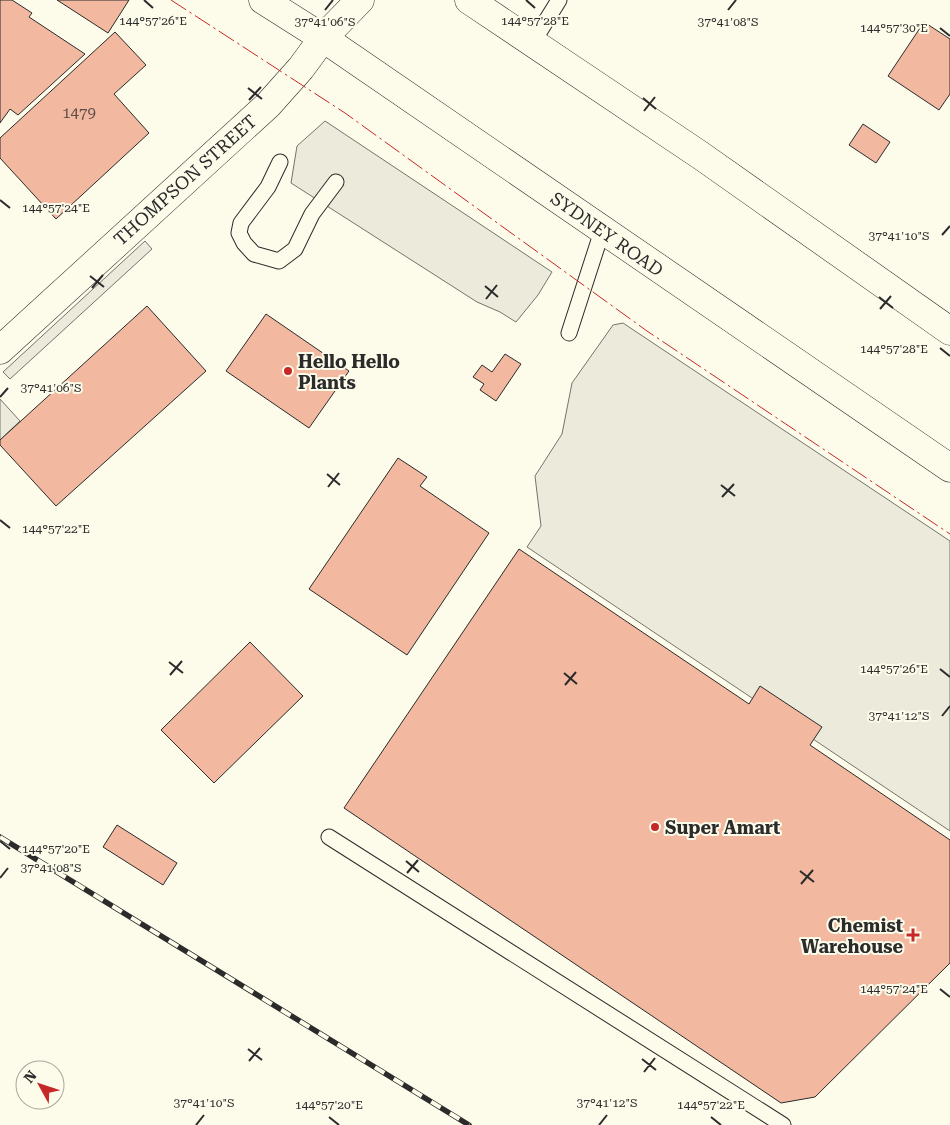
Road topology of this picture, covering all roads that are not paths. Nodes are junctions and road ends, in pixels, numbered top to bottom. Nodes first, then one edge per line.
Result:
1 (263, 0) edge
2 (360, 0) edge
3 (469, 0) edge
4 (560, 0) edge
5 (323, 38) junction
6 (533, 42) junction
7 (280, 162) dead end
8 (336, 182) dead end
9 (602, 231) junction
10 (950, 331) edge
11 (569, 333) dead end
12 (0, 350) edge
13 (950, 468) edge
14 (329, 837) dead end
15 (783, 1125) edge

1 - 5 main road, SYDNEY ROAD
2 - 5 main road, THOMPSON STREET
3 - 6 main road
4 - 6 lane
5 - 9 main road, SYDNEY ROAD
5 - 12 main road, THOMPSON STREET
6 - 10 main road
7 - 8 lane
9 - 11 lane
9 - 13 main road, SYDNEY ROAD
14 - 15 lane

